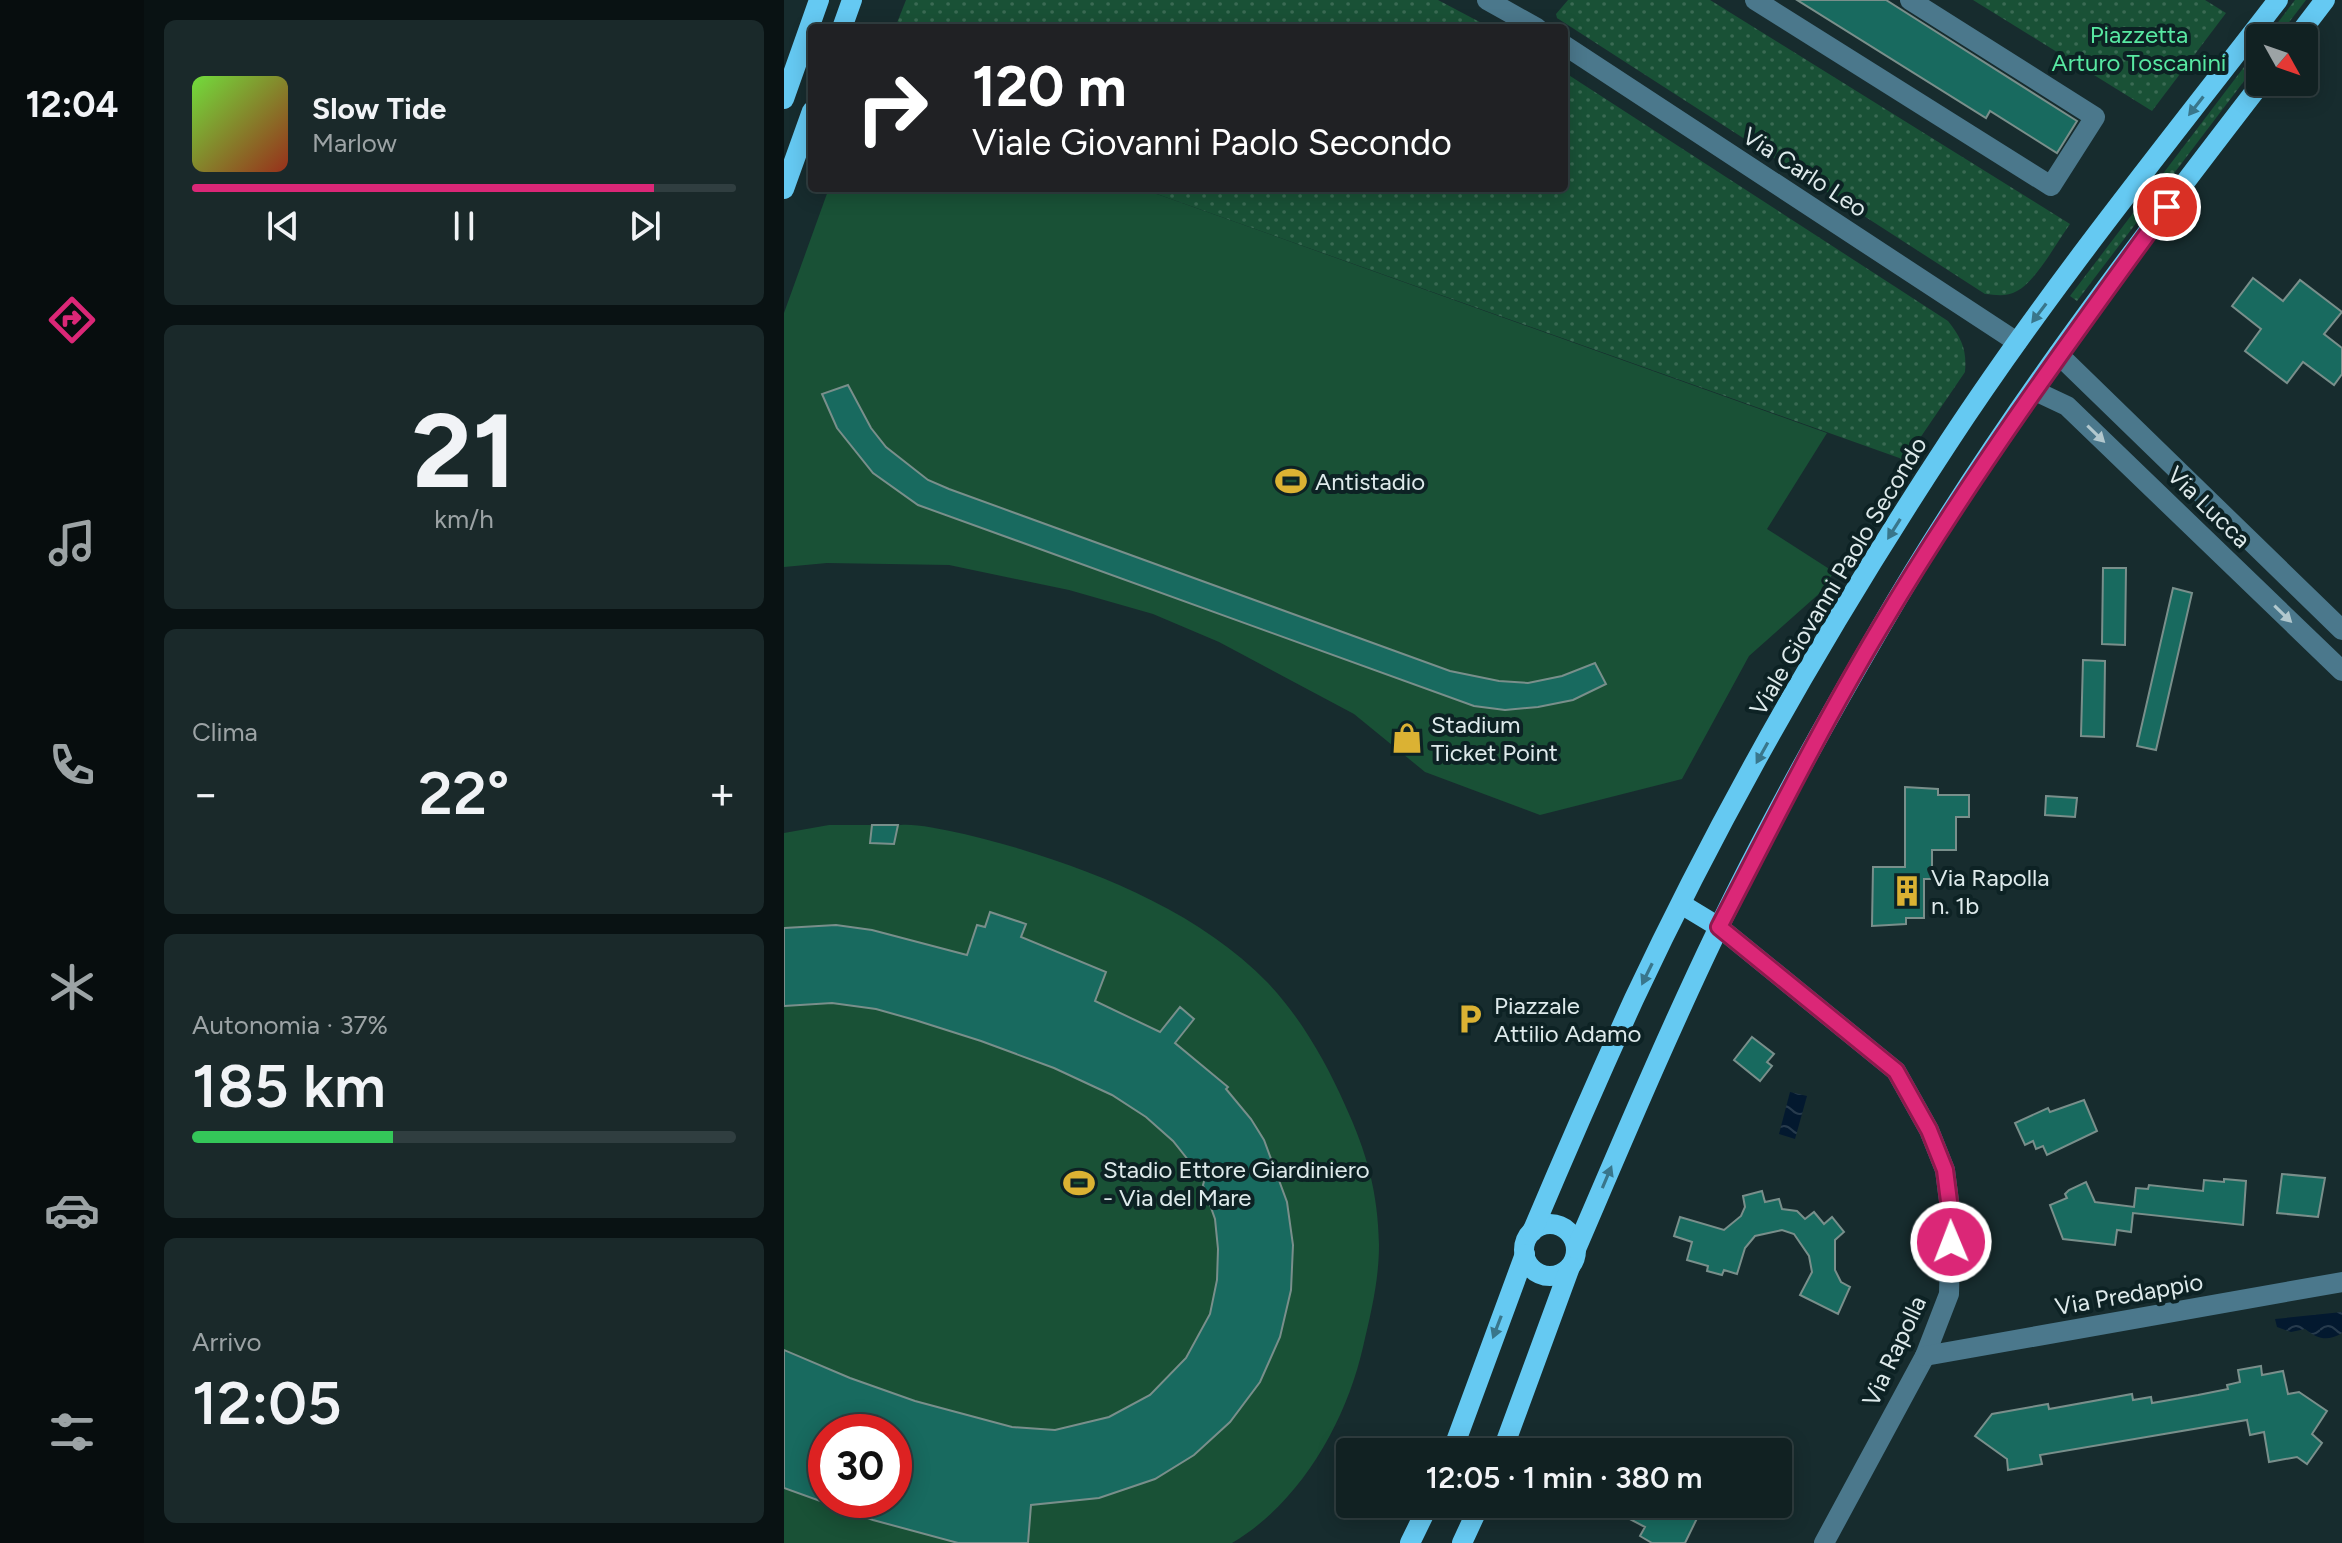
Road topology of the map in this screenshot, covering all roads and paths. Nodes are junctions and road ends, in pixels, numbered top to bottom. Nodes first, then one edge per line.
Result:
1 (819, 0) edge
2 (852, 0) edge
3 (1488, 0) edge
4 (1755, 0) edge
5 (1910, 0) edge
6 (2278, 0) edge
7 (2325, 0) edge
8 (1520, 6) edge
9 (811, 24) edge
10 (843, 24) edge
11 (1534, 24) edge
12 (2307, 24) edge
13 (808, 31) edge
14 (1568, 48) edge
15 (2252, 96) edge
16 (784, 99) edge
17 (808, 122) edge
18 (784, 189) edge
19 (2017, 342) junction
20 (2058, 354) junction
21 (2033, 390) junction
22 (2342, 630) edge
23 (2342, 671) edge
24 (1681, 904) junction
25 (1719, 927) junction
26 (1532, 1232) junction
27 (1525, 1254) junction
28 (1573, 1258) junction
29 (2342, 1282) edge
30 (1925, 1356) junction
31 (1457, 1438) edge
32 (1507, 1438) edge
33 (1422, 1518) edge
34 (1474, 1518) edge
35 (1410, 1543) edge
36 (1462, 1543) edge
37 (1824, 1543) edge

1 - 9 main road
2 - 10 main road
3 - 8 street
4 - 5 street
6 -> 19 main road, Viale Giovanni Paolo Secondo
7 - 12 main road
8 - 11 street
13 - 16 main road
14 - 19 street, Via Carlo Leo
15 - 20 main road
17 - 18 main road
19 -> 24 main road, Viale Giovanni Paolo Secondo
20 - 21 main road
20 - 22 street, Via Lucca
21 -> 23 street, Via Lucca
21 - 25 main road
24 - 25 main road
24 -> 26 main road, Viale Giovanni Paolo Secondo
28 -> 25 main road
25 - 30 street, Via Rapolla
26 - 27 main road, Viale Giovanni Paolo Secondo
26 - 28 main road
27 - 28 main road
27 -> 31 main road, Viale Giovanni Paolo Secondo
28 - 32 main road
29 - 30 street, Via Predappio
30 - 37 street, Via Rapolla
33 - 35 main road
34 - 36 main road

